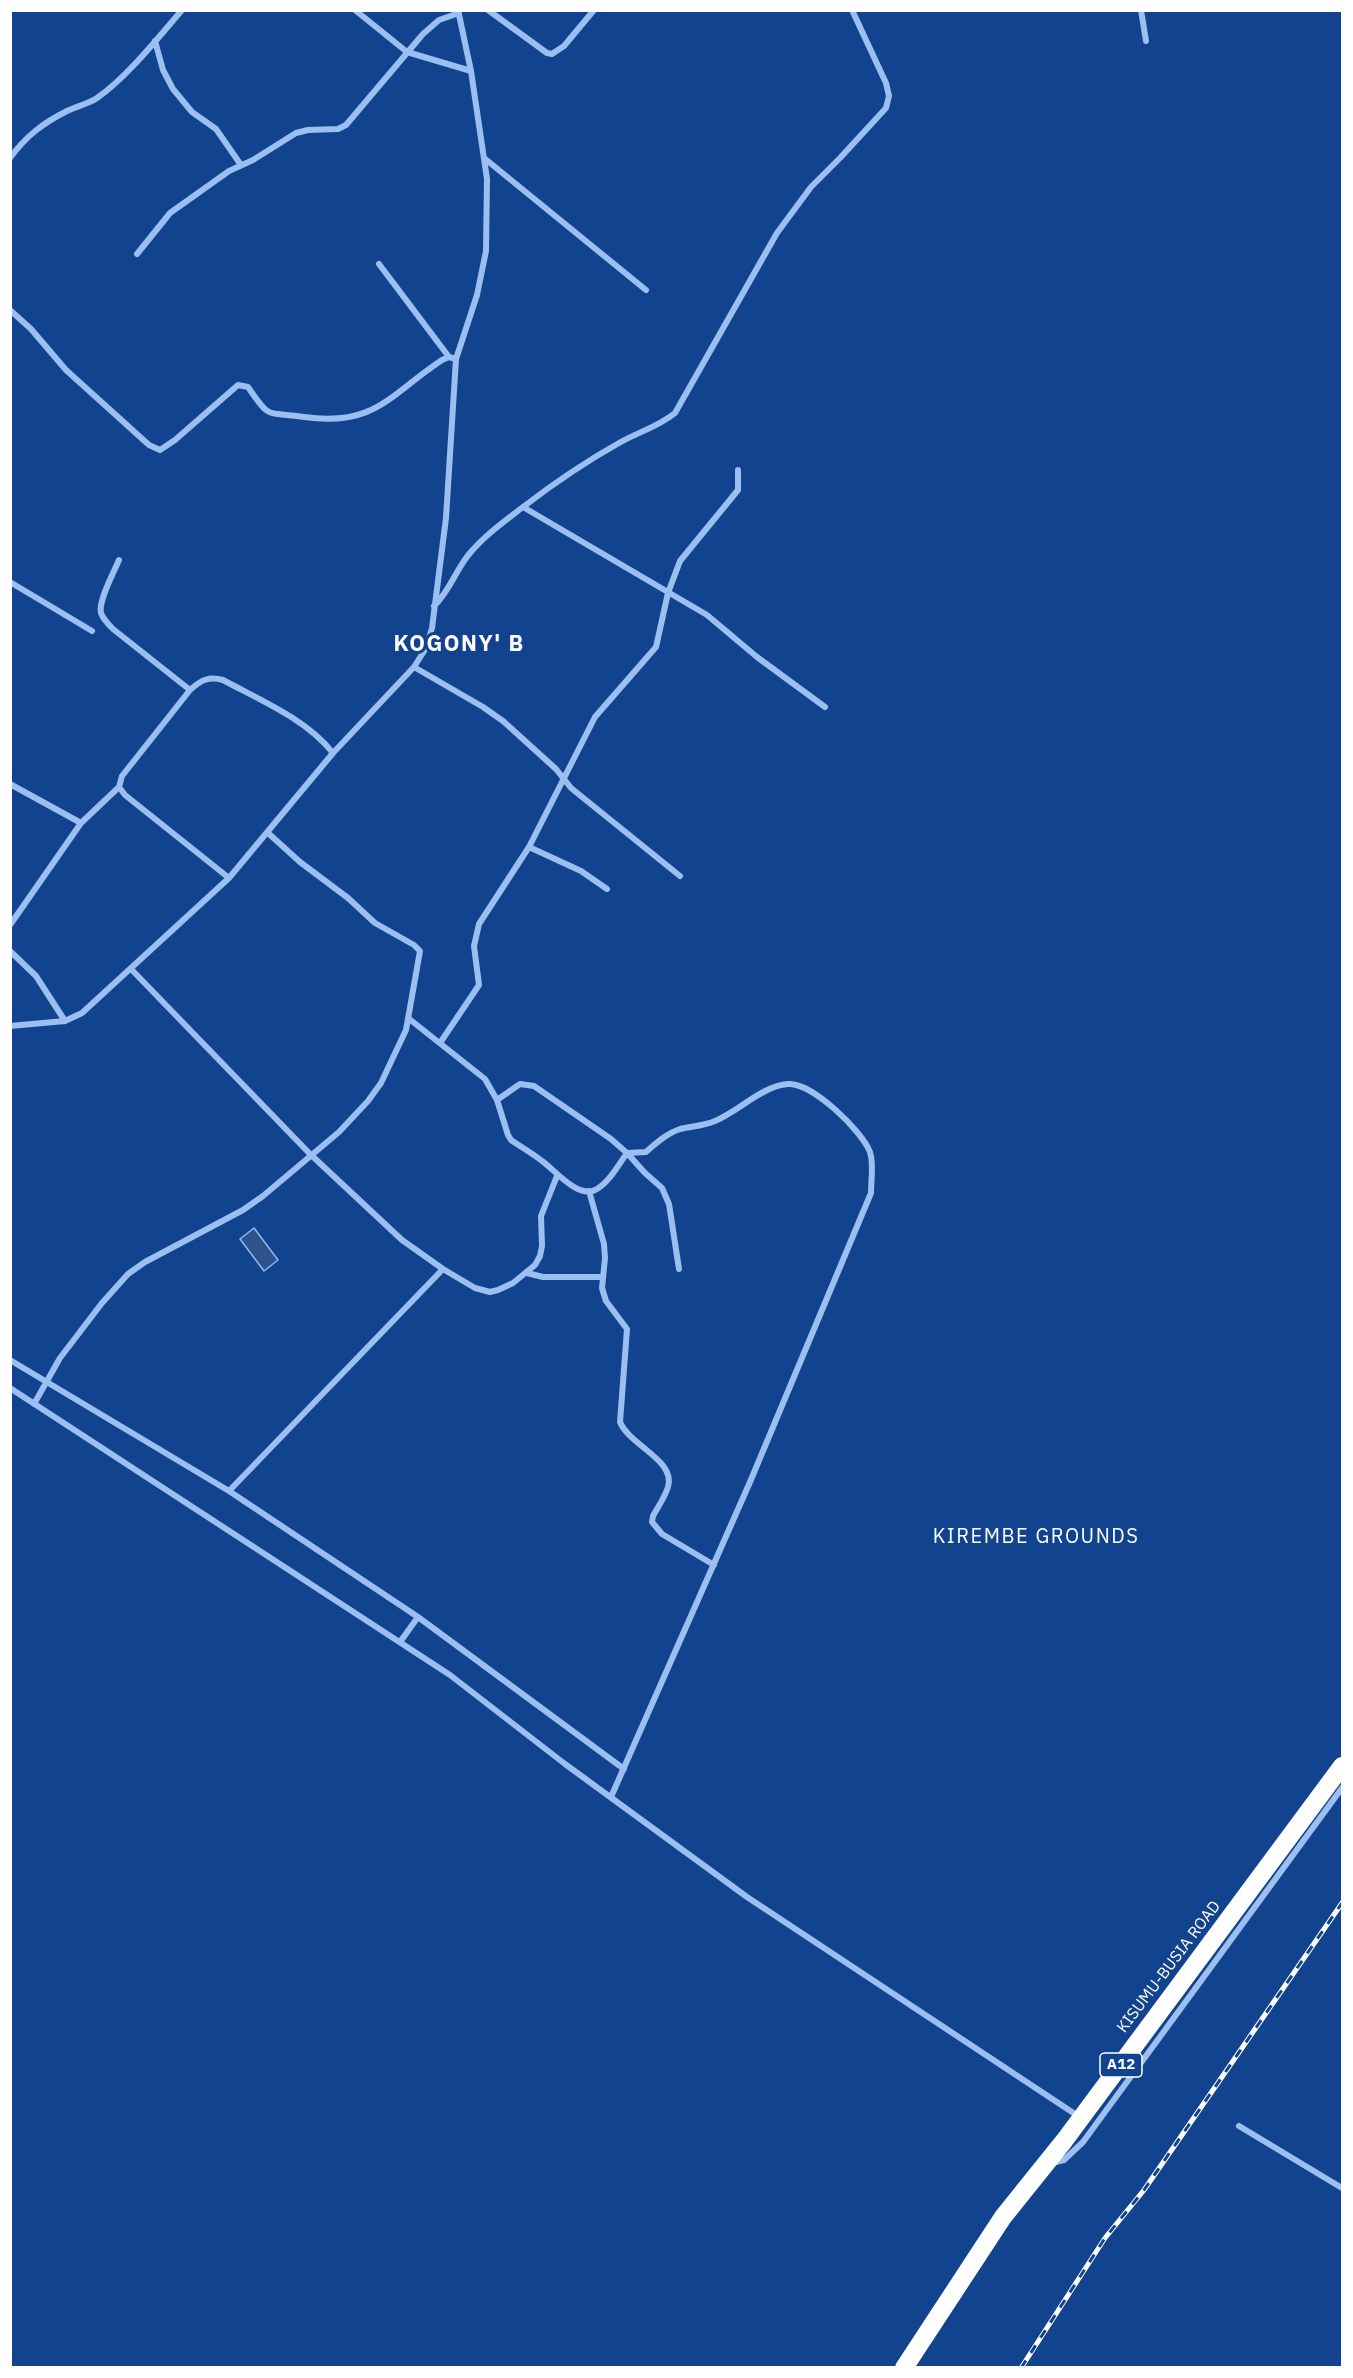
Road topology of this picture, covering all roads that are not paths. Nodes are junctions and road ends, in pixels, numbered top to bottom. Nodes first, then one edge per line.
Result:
1 (182, 10) edge
2 (355, 10) edge
3 (488, 10) edge
4 (594, 10) edge
5 (852, 10) edge
6 (1141, 10) edge
7 (458, 12) edge
8 (155, 41) junction
9 (1146, 41) dead end
10 (407, 52) junction
11 (471, 70) junction
12 (483, 157) junction
13 (10, 158) edge
14 (241, 165) junction
15 (137, 254) dead end
16 (379, 264) dead end
17 (646, 290) dead end
18 (10, 310) edge
19 (452, 358) junction
20 (738, 470) dead end
21 (523, 507) junction
22 (119, 560) dead end
23 (10, 582) edge
24 (668, 593) junction
25 (434, 606) junction
26 (92, 631) dead end
27 (414, 667) junction
28 (190, 690) junction
29 (825, 707) dead end
30 (333, 753) junction
31 (564, 780) junction
32 (10, 784) edge
33 (119, 787) junction
34 (81, 823) junction
35 (268, 833) junction
36 (529, 847) junction
37 (680, 876) dead end
38 (229, 878) junction
39 (607, 889) dead end
40 (10, 925) edge
41 (10, 951) edge
42 (131, 969) junction
43 (408, 1018) junction
44 (65, 1021) junction
45 (10, 1026) edge
46 (440, 1043) junction
47 (497, 1100) junction
48 (627, 1153) junction
49 (310, 1154) junction
50 (557, 1176) junction
51 (589, 1191) junction
52 (443, 1269) junction
53 (679, 1269) dead end
54 (527, 1273) junction
55 (602, 1277) junction
56 (10, 1360) edge
57 (46, 1381) junction
58 (10, 1389) edge
59 (34, 1404) junction
60 (229, 1491) junction
61 (714, 1565) junction
62 (418, 1617) junction
63 (400, 1642) junction
64 (1342, 1766) edge
65 (624, 1769) junction
66 (1342, 1788) edge
67 (611, 1797) junction
68 (1081, 2118) junction
69 (1239, 2126) dead end
70 (1046, 2165) junction
71 (1342, 2188) edge
72 (904, 2367) edge

1 - 8 street
2 - 10 street
3 - 4 street
5 - 21 street
6 - 9 street
7 - 10 street
7 - 11 street
8 - 13 street
8 - 14 street
10 - 11 street
10 - 14 street
11 - 12 street
12 - 17 street
12 - 19 street
14 - 15 street
16 - 19 street
18 - 19 street
19 - 25 street
20 - 24 street
21 - 24 street
21 - 25 street
22 - 28 street
23 - 26 street
24 - 29 street
24 - 31 street
25 - 27 street
27 - 30 street
27 - 31 street
28 - 30 street
28 - 33 street
30 - 35 street
31 - 36 street
31 - 37 street
32 - 34 street
33 - 34 street
33 - 38 street
34 - 40 street
35 - 38 street
35 - 43 street
36 - 39 street
36 - 46 street
38 - 42 street
41 - 44 street
42 - 44 street
42 - 49 street
43 - 46 street
43 - 49 street
44 - 45 street
46 - 47 street
47 - 48 street
47 - 50 street
48 - 51 street
48 - 53 street
48 - 61 street
49 - 52 street
49 - 57 street
50 - 51 street
50 - 54 street
51 - 55 street
52 - 54 street
52 - 60 street
54 - 55 street
55 - 61 street
56 - 57 street
57 - 59 street
57 - 60 street
58 - 59 street
59 - 63 street
60 - 62 street
61 - 65 street
62 - 63 street
62 - 65 street
63 - 67 street
64 - 68 highway, KISUMU-BUSIA ROAD / A12
65 - 67 street
66 - 70 street
67 - 68 street
68 - 70 highway, KISUMU-BUSIA ROAD / A12
69 - 71 street
70 - 72 highway, KISUMU-BUSIA ROAD / A12

